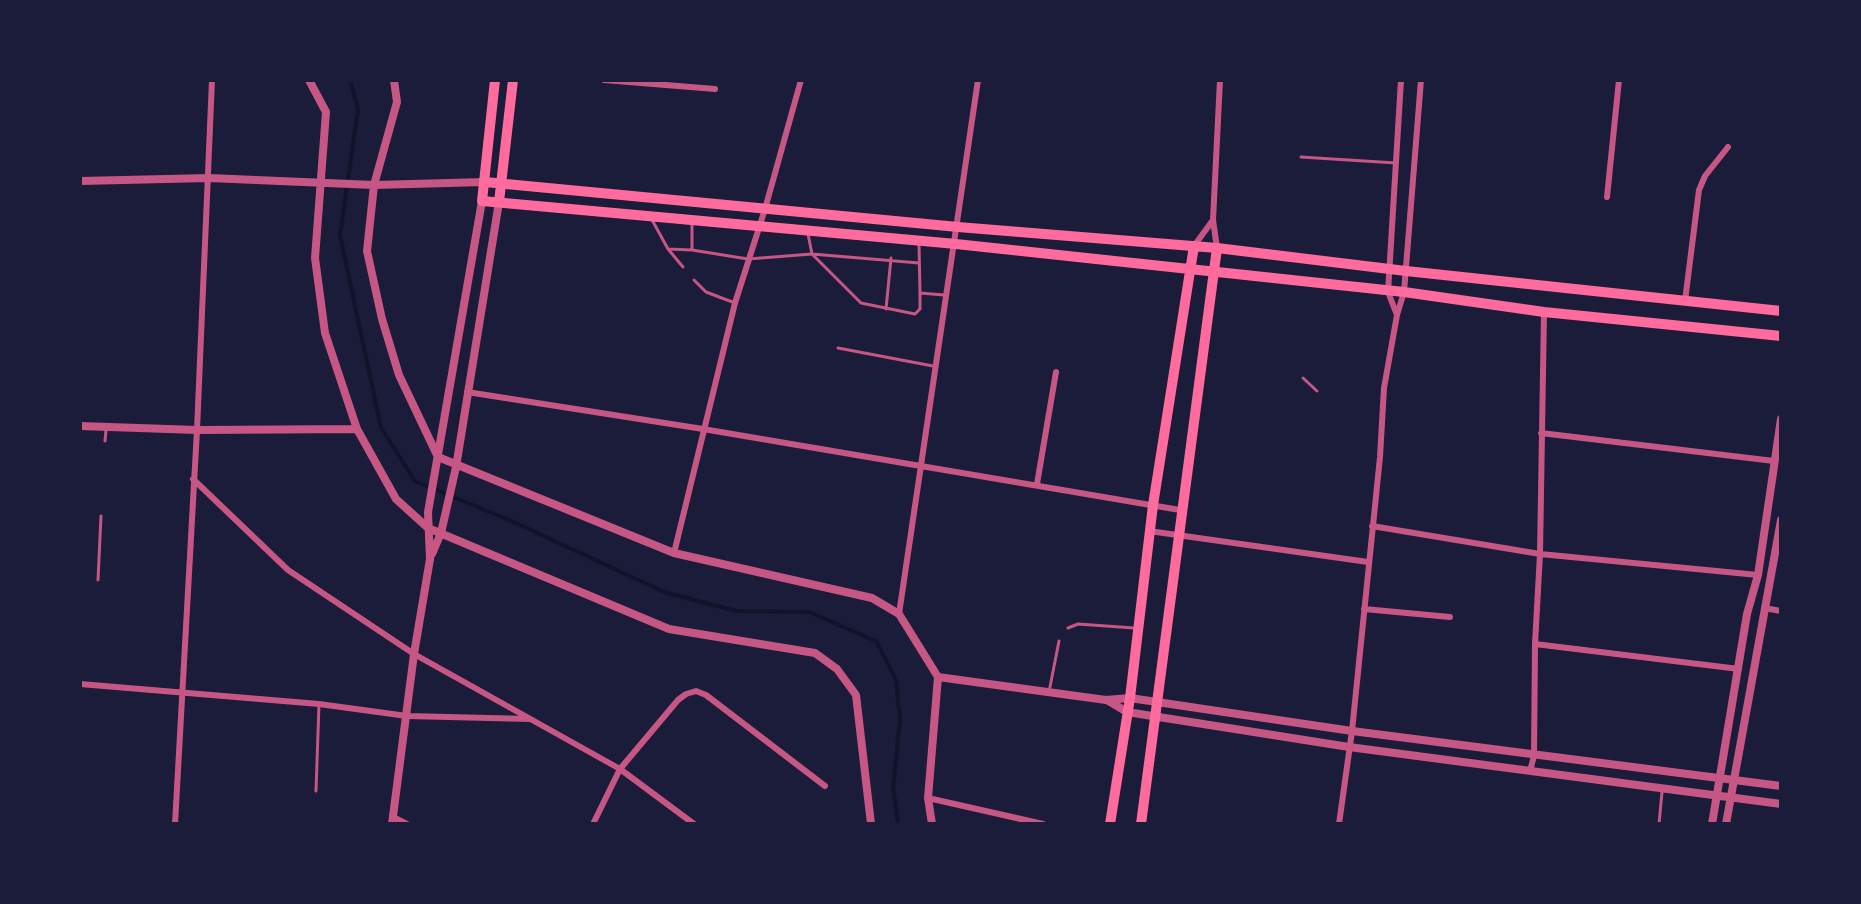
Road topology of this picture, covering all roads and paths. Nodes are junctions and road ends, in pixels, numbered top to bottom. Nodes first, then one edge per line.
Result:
1 (212, 80) edge
2 (309, 80) edge
3 (394, 80) edge
4 (495, 80) edge
5 (513, 80) edge
6 (604, 80) edge
7 (801, 80) edge
8 (978, 80) edge
9 (1220, 80) edge
10 (1401, 80) edge
11 (1421, 80) edge
12 (1619, 80) edge
13 (715, 89) dead end
14 (1728, 147) dead end
15 (1301, 157) dead end
16 (1396, 163) junction
17 (209, 178) junction
18 (80, 181) edge
19 (485, 182) junction
20 (502, 183) junction
21 (319, 184) junction
22 (371, 184) junction
23 (1607, 197) dead end
24 (482, 201) junction
25 (499, 202) junction
26 (765, 209) junction
27 (649, 215) junction
28 (692, 219) junction
29 (1213, 220) junction
30 (759, 225) junction
31 (958, 227) junction
32 (807, 229) junction
33 (919, 240) junction
34 (956, 244) junction
35 (1194, 246) junction
36 (1217, 248) junction
37 (668, 249) junction
38 (692, 250) junction
39 (812, 254) junction
40 (891, 258) junction
41 (748, 259) junction
42 (919, 263) junction
43 (683, 267) dead end
44 (1390, 268) junction
45 (1192, 271) junction
46 (1406, 271) junction
47 (1214, 274) junction
48 (694, 280) dead end
49 (1388, 292) junction
50 (1404, 292) junction
51 (920, 293) junction
52 (948, 295) junction
53 (1685, 301) junction
54 (735, 303) junction
55 (886, 309) junction
56 (1781, 311) edge
57 (1544, 312) junction
58 (1397, 315) junction
59 (1781, 336) edge
60 (838, 348) dead end
61 (937, 366) junction
62 (1056, 372) dead end
63 (1303, 378) dead end
64 (1317, 391) dead end
65 (467, 392) junction
66 (1781, 419) edge
67 (80, 426) edge
68 (107, 427) junction
69 (357, 429) junction
70 (703, 429) junction
71 (197, 430) junction
72 (1541, 433) junction
73 (105, 441) dead end
74 (438, 457) junction
75 (1774, 461) junction
76 (922, 465) junction
77 (456, 467) junction
78 (193, 479) junction
79 (1037, 484) junction
80 (1153, 505) junction
81 (1180, 510) junction
82 (101, 516) dead end
83 (1781, 520) edge
84 (1372, 526) junction
85 (428, 528) junction
86 (1149, 531) junction
87 (441, 533) junction
88 (1179, 535) junction
89 (674, 553) junction
90 (1540, 554) junction
91 (430, 559) junction
92 (1368, 562) junction
93 (1758, 575) junction
94 (98, 580) dead end
95 (1764, 608) junction
96 (1364, 609) junction
97 (1781, 611) edge
98 (899, 614) junction
99 (1450, 617) dead end
100 (1068, 628) dead end
101 (1138, 629) junction
102 (1059, 641) dead end
103 (1535, 644) junction
104 (414, 654) junction
105 (1739, 669) junction
106 (938, 677) junction
107 (80, 684) edge
108 (182, 691) junction
109 (1049, 692) junction
110 (1130, 698) junction
111 (1106, 700) junction
112 (1158, 702) junction
113 (319, 704) junction
114 (1127, 712) junction
115 (407, 716) junction
116 (1155, 716) junction
117 (534, 720) junction
118 (1352, 731) junction
119 (1349, 747) junction
120 (1534, 756) junction
121 (620, 769) junction
122 (1530, 771) junction
123 (1720, 777) junction
124 (1733, 779) junction
125 (825, 786) dead end
126 (1781, 786) edge
127 (1662, 788) junction
128 (316, 791) dead end
129 (1717, 796) junction
130 (928, 798) junction
131 (1731, 798) junction
132 (1781, 804) edge
133 (393, 820) edge
134 (1026, 822) edge
135 (175, 824) edge
136 (407, 824) edge
137 (593, 824) edge
138 (694, 824) edge
139 (871, 824) edge
140 (932, 824) edge
141 (1043, 824) edge
142 (1110, 824) edge
143 (1141, 824) edge
144 (1339, 824) edge
145 (1659, 824) edge
146 (1712, 824) edge
147 (1726, 824) edge

1 - 17 street
2 - 21 street
3 - 22 street
4 - 19 main road
5 - 20 main road
6 - 13 street
7 - 26 street
8 - 31 street
9 - 29 street
10 - 16 street
11 - 46 street
12 - 23 street
14 - 53 street
15 - 16 lane
16 - 44 street
17 - 18 street
17 - 21 street
17 - 71 street
19 - 20 main road
19 - 22 street
19 - 24 main road
20 - 25 main road
20 - 26 main road
21 - 22 street
21 - 69 street
22 - 74 street
24 - 25 main road
24 - 74 street
25 - 27 main road
25 - 65 street
26 - 30 street
26 - 31 main road
27 - 28 main road
27 - 37 lane
28 - 30 main road
28 - 38 lane
29 - 35 street
29 - 36 street
30 - 32 main road
30 - 41 street
31 - 34 street
31 - 35 main road
32 - 33 main road
32 - 39 lane
33 - 34 main road
33 - 42 lane
34 - 45 main road
34 - 52 street
35 - 36 main road
35 - 45 main road
36 - 44 main road
36 - 47 main road
37 - 38 lane
37 - 43 lane
38 - 41 lane
39 - 40 lane
39 - 41 lane
39 - 55 lane
40 - 42 lane
40 - 55 lane
41 - 54 street
42 - 51 lane
44 - 46 main road
44 - 49 street
45 - 47 main road
45 - 80 main road
46 - 50 street
46 - 53 main road
47 - 49 main road
47 - 81 main road
48 - 54 lane
49 - 50 main road
49 - 58 street
50 - 57 main road
50 - 58 street
51 - 52 lane
51 - 55 lane
52 - 61 street
53 - 56 main road
54 - 70 street
57 - 59 main road
57 - 72 street
58 - 84 street
60 - 61 lane
61 - 76 street
62 - 79 street
63 - 64 lane
65 - 70 street
65 - 77 street
66 - 75 street
67 - 68 street
68 - 71 street
68 - 73 lane
69 - 71 street
69 - 85 street
70 - 76 street
70 - 89 street
71 - 78 street
72 - 75 street
72 - 90 street
74 - 77 street
74 - 85 street
75 - 93 street
76 - 79 street
76 - 98 street
77 - 87 street
77 - 89 street
78 - 104 street
78 - 108 street
79 - 80 street
80 - 81 street
80 - 86 main road
81 - 88 main road
82 - 94 lane
83 - 95 street
84 - 90 street
84 - 92 street
85 - 87 street
85 - 91 street
86 - 88 street
86 - 101 main road
87 - 91 street
87 - 139 street
88 - 92 street
88 - 112 main road
89 - 98 street
90 - 93 street
90 - 103 street
91 - 104 street
92 - 96 street
93 - 105 street
95 - 97 street
95 - 124 street
96 - 99 street
96 - 118 street
98 - 106 street
100 - 101 lane
101 - 110 main road
102 - 109 lane
103 - 105 street
103 - 120 street
104 - 115 street
104 - 117 street
105 - 123 street
106 - 109 street
106 - 130 street
107 - 108 street
108 - 113 street
108 - 135 street
109 - 111 street
110 - 111 street
110 - 112 street
110 - 114 main road
111 - 114 street
112 - 116 main road
112 - 118 street
113 - 115 street
113 - 128 lane
114 - 116 street
114 - 142 main road
115 - 117 street
115 - 133 street
116 - 119 street
116 - 143 main road
117 - 121 street
118 - 119 street
118 - 120 street
119 - 122 street
119 - 144 street
120 - 122 street
120 - 123 street
121 - 125 street
121 - 137 street
121 - 138 street
122 - 127 street
123 - 124 street
123 - 129 street
124 - 126 street
124 - 131 street
127 - 129 street
127 - 145 lane
129 - 131 street
129 - 146 street
130 - 134 street
130 - 140 street
131 - 132 street
131 - 147 street
133 - 136 street
134 - 141 street

